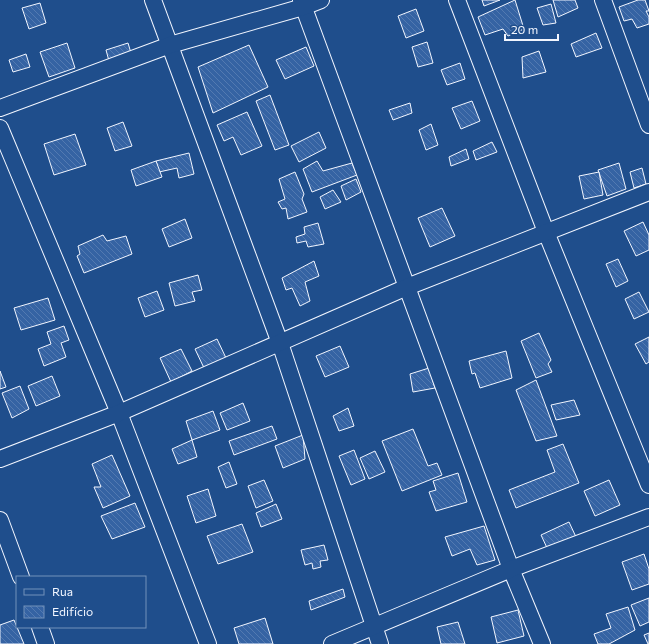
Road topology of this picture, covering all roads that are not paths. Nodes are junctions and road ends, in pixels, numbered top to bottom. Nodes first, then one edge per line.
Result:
1 (153, 0) edge
2 (321, 0) edge
3 (457, 0) edge
4 (603, 0) edge
5 (302, 4) edge
6 (170, 45) junction
7 (0, 108) edge
8 (649, 125) edge
9 (0, 128) edge
10 (649, 192) edge
11 (546, 232) junction
12 (407, 287) junction
13 (280, 343) junction
14 (119, 413) junction
15 (0, 459) edge
16 (649, 485) edge
17 (649, 517) edge
18 (0, 520) edge
19 (512, 569) junction
20 (21, 576) edge
21 (373, 626) junction
22 (40, 628) edge
23 (46, 644) edge
24 (208, 644) edge
25 (332, 644) edge
26 (380, 644) edge
27 (542, 644) edge

1 - 6 street
2 - 5 street
3 - 11 street
4 - 8 street
5 - 6 street
5 - 12 street
6 - 7 street
6 - 13 street
9 - 14 street
10 - 11 street
11 - 12 street
11 - 16 street
12 - 13 street
12 - 19 street
13 - 14 street
13 - 21 street
14 - 15 street
14 - 24 street
17 - 19 street
18 - 20 street
19 - 21 street
19 - 27 street
21 - 25 street
21 - 26 street
22 - 23 street

